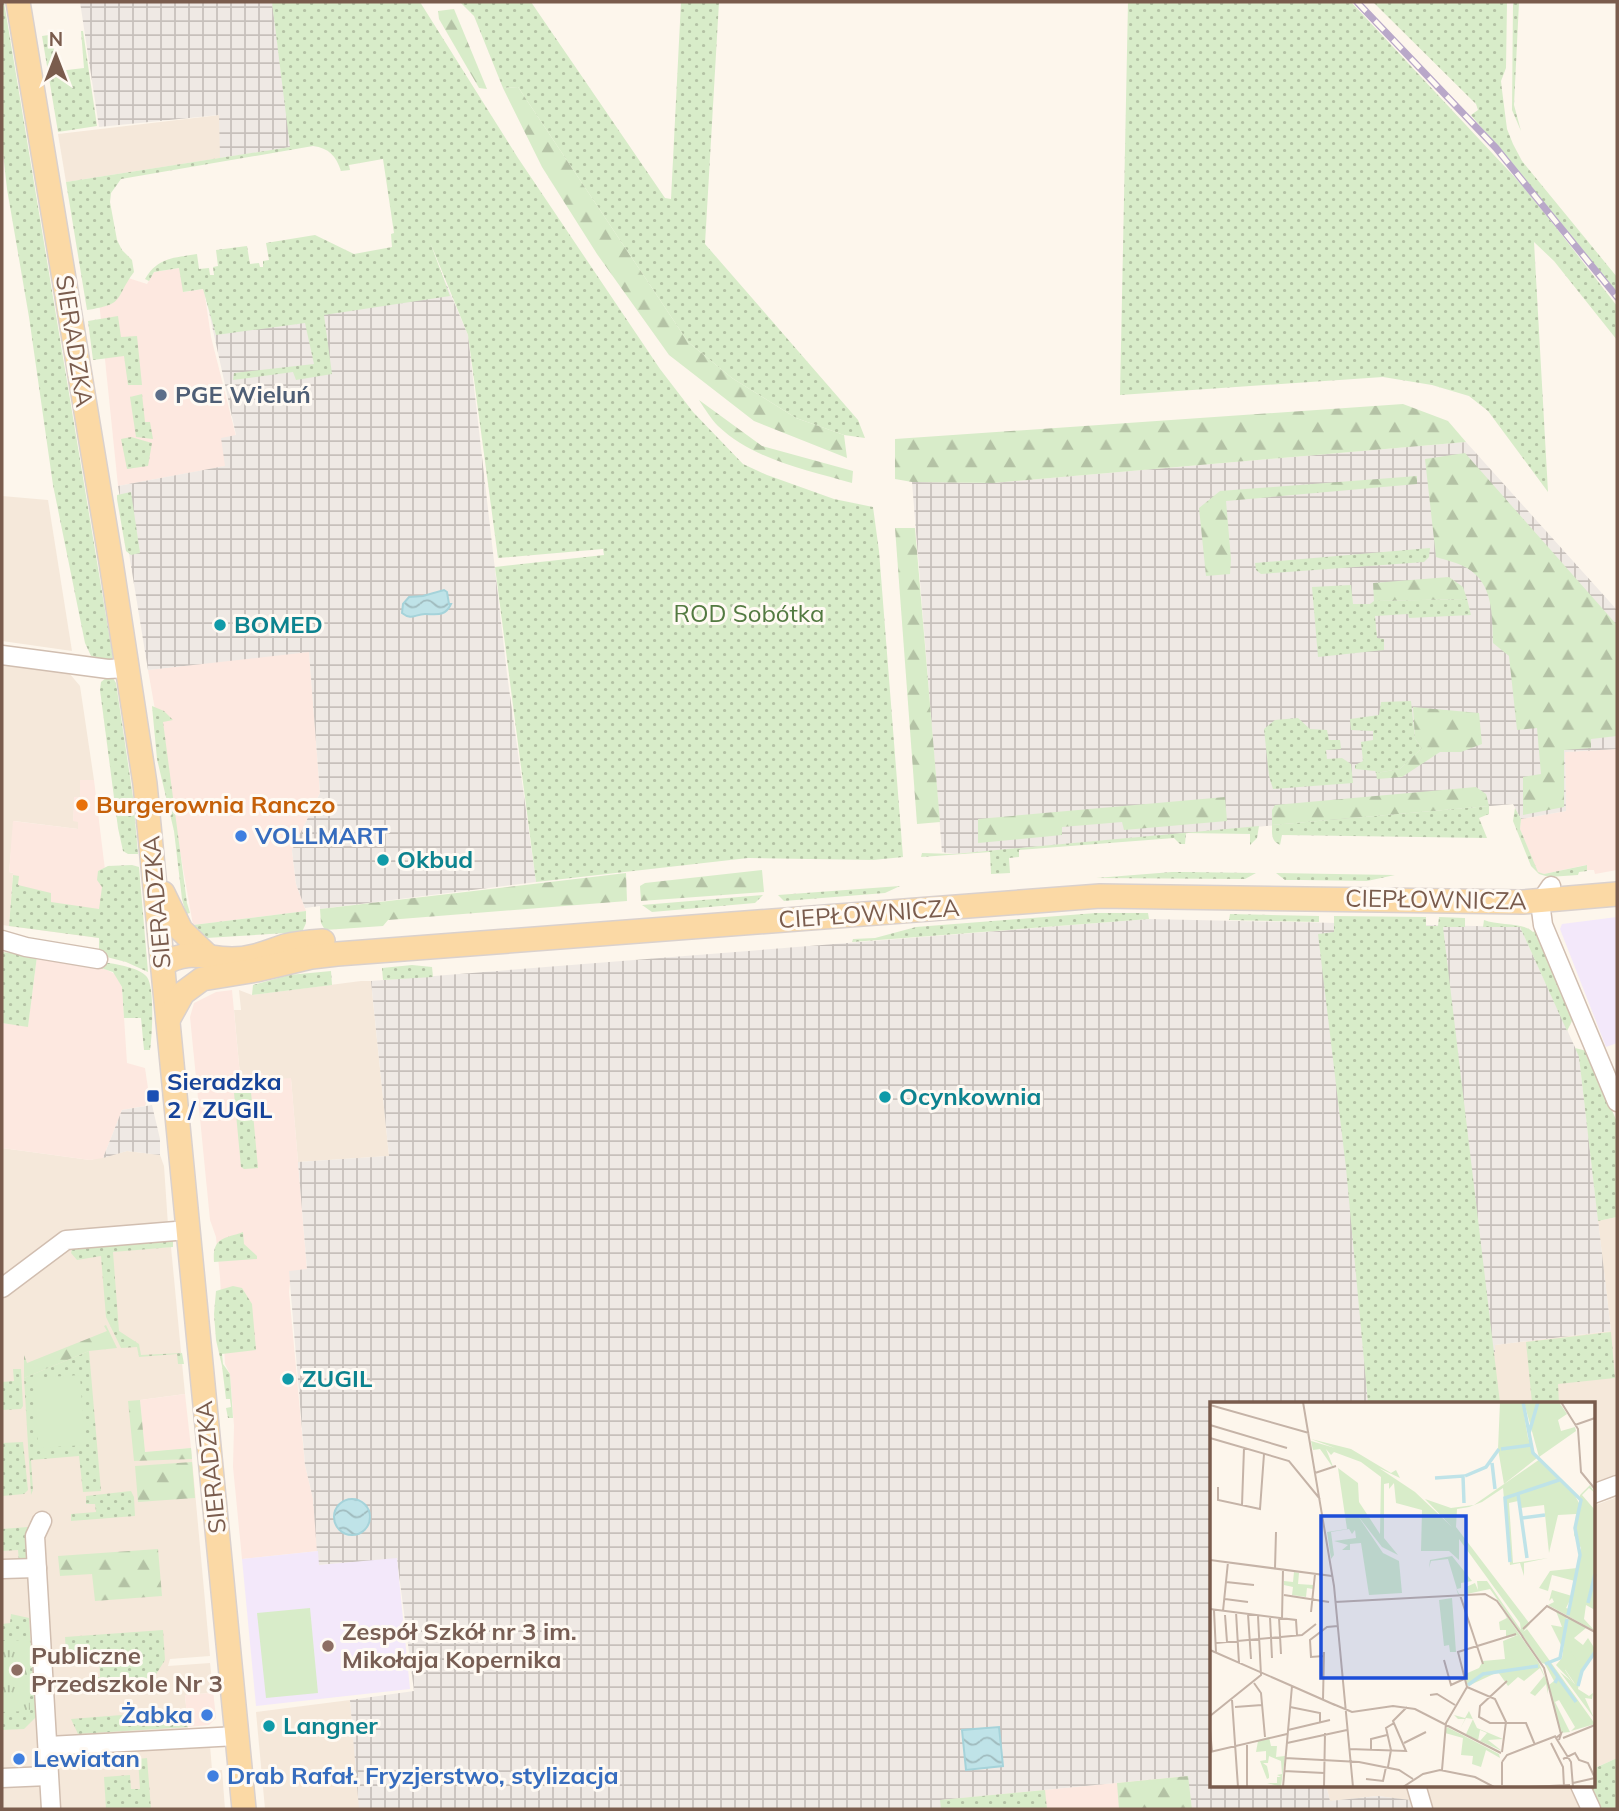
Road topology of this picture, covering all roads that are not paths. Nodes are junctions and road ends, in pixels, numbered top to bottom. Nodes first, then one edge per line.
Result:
1 (18, 2) edge
2 (2, 655) edge
3 (128, 668) junction
4 (155, 875) junction
5 (1617, 878) edge
6 (1546, 894) junction
7 (1617, 894) edge
8 (2, 940) edge
9 (207, 955) junction
10 (98, 959) dead end
11 (163, 964) junction
12 (202, 979) junction
13 (168, 1020) junction
14 (1617, 1102) edge
15 (188, 1230) junction
16 (2, 1288) edge
17 (1617, 1485) edge
18 (1594, 1494) edge
19 (41, 1521) dead end
20 (37, 1568) junction
21 (2, 1569) edge
22 (237, 1736) junction
23 (48, 1746) junction
24 (48, 1776) junction
25 (2, 1778) edge
26 (1416, 1786) edge
27 (1580, 1786) edge
28 (51, 1809) edge
29 (244, 1809) edge
30 (1423, 1809) edge
31 (1591, 1809) edge

1 - 3 main road, SIERADZKA
2 - 3 street
3 - 4 main road, SIERADZKA
4 - 9 main road
4 - 11 main road, SIERADZKA
5 - 6 main road, CIEPŁOWNICZA
6 - 7 main road, CIEPŁOWNICZA
6 - 9 main road, CIEPŁOWNICZA
6 - 12 main road, CIEPŁOWNICZA
6 - 14 street, CIEPŁOWNICZA
8 - 10 street
9 - 11 main road, CIEPŁOWNICZA
11 - 12 main road
11 - 13 main road, SIERADZKA
12 - 13 main road
13 - 15 main road, SIERADZKA
15 - 16 street
15 - 22 main road, SIERADZKA
17 - 18 street
19 - 20 street
20 - 21 street
20 - 23 street
22 - 23 street
22 - 29 main road, SIERADZKA
23 - 24 street
24 - 25 street
24 - 28 street
26 - 30 street
27 - 31 street

